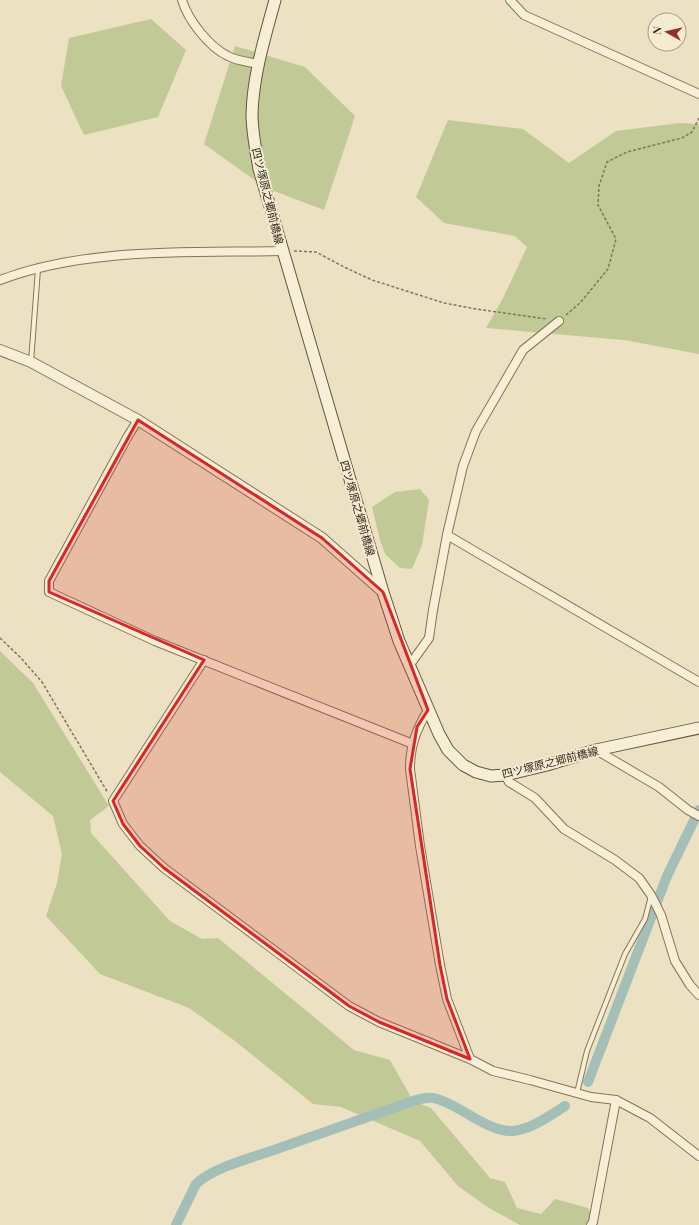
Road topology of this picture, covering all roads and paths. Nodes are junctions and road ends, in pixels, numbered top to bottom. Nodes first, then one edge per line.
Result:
1 (182, 0) edge
2 (275, 0) edge
3 (510, 0) edge
4 (258, 64) junction
5 (699, 94) edge
6 (699, 118) edge
7 (282, 251) junction
8 (38, 268) junction
9 (0, 280) edge
10 (559, 321) junction
11 (0, 350) edge
12 (31, 362) junction
13 (138, 420) junction
14 (447, 535) junction
15 (383, 592) junction
16 (0, 638) edge
17 (204, 660) junction
18 (409, 666) junction
19 (699, 682) edge
20 (428, 710) junction
21 (699, 728) edge
22 (413, 744) junction
23 (596, 750) junction
24 (505, 775) junction
25 (113, 801) junction
26 (699, 816) edge
27 (652, 895) junction
28 (699, 995) edge
29 (470, 1059) junction
30 (577, 1093) junction
31 (616, 1100) junction
32 (699, 1156) edge
33 (592, 1225) edge

1 - 4 street
2 - 4 main road, 四ツ塚原之郷前橋線
3 - 5 street
4 - 7 main road, 四ツ塚原之郷前橋線
6 - 10 path
7 - 8 street
7 - 10 path
7 - 15 main road, 四ツ塚原之郷前橋線
8 - 9 street
8 - 12 lane
10 - 14 street
11 - 12 street
12 - 13 street
13 - 15 street
13 - 17 street
14 - 18 street
14 - 19 street
15 - 18 main road, 四ツ塚原之郷前橋線
16 - 25 path
17 - 22 street
17 - 25 street
18 - 20 main road, 四ツ塚原之郷前橋線
20 - 22 street
20 - 24 main road, 四ツ塚原之郷前橋線
21 - 23 main road, 四ツ塚原之郷前橋線
22 - 29 street
23 - 24 main road, 四ツ塚原之郷前橋線
23 - 26 street
24 - 27 street
25 - 29 street
27 - 28 street
27 - 30 lane
29 - 30 street
30 - 31 street
31 - 32 street
31 - 33 street

